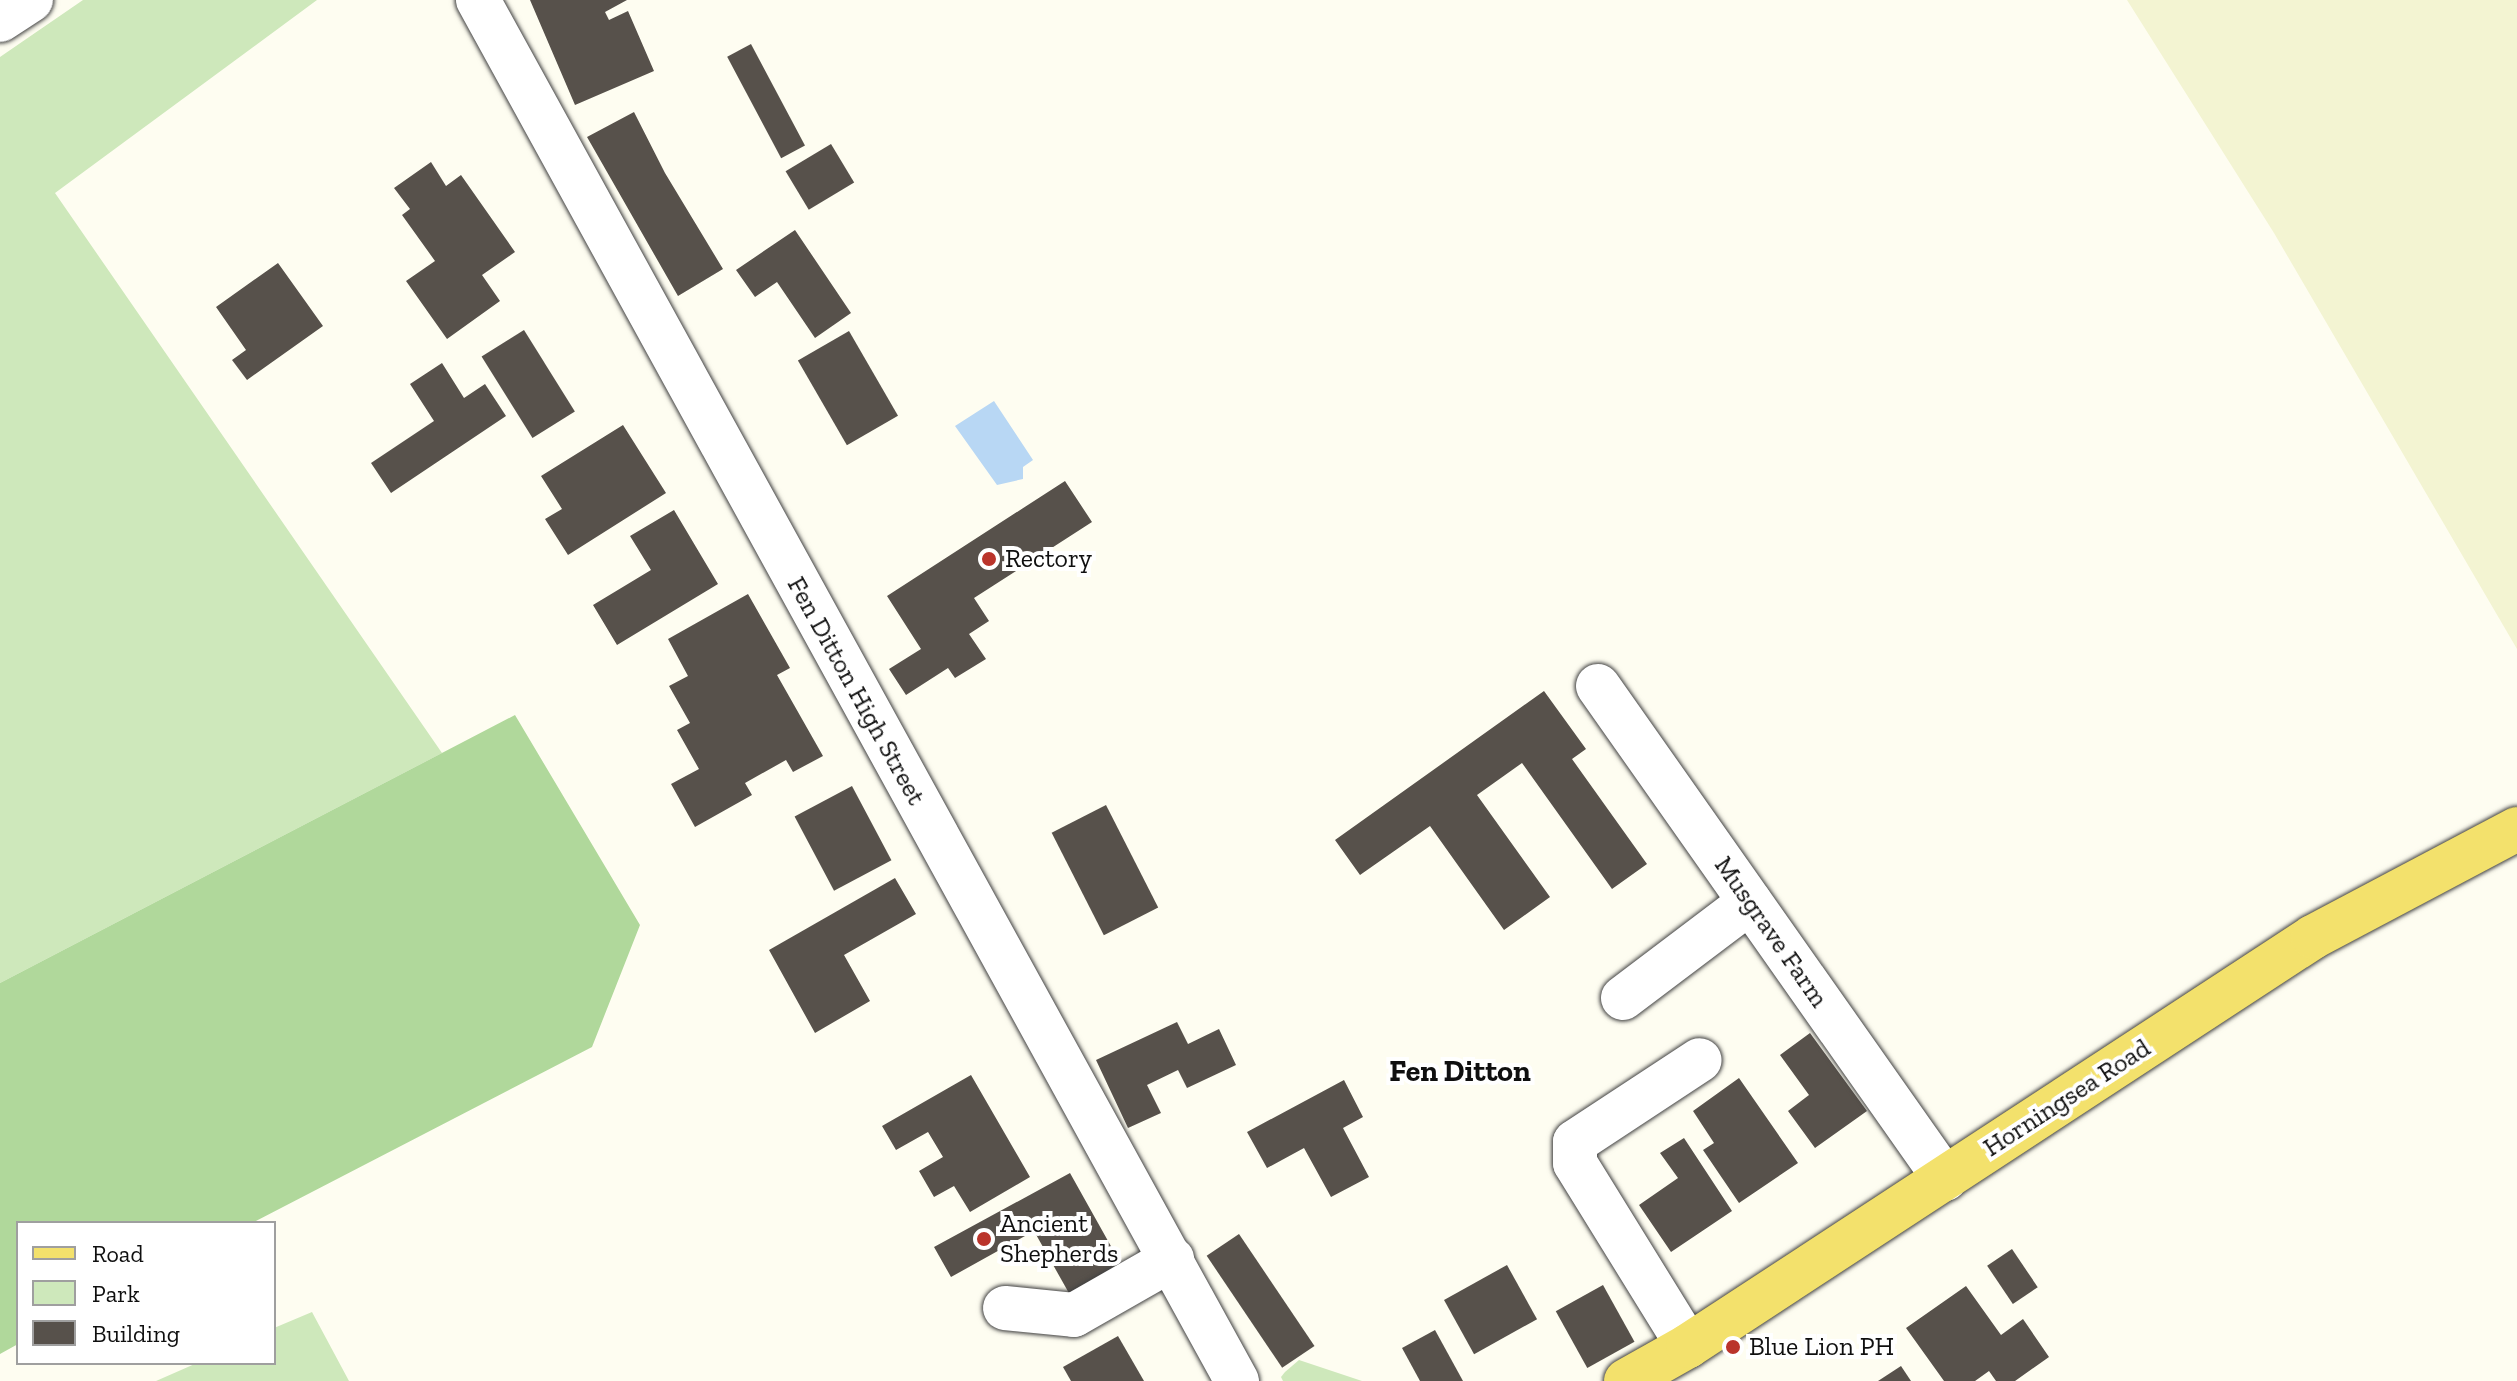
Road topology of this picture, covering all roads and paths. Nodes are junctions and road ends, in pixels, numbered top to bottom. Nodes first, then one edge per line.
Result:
1 (31, 0) edge
2 (478, 0) edge
3 (0, 20) edge
4 (1598, 686) dead end
5 (2517, 829) edge
6 (1750, 902) junction
7 (1623, 998) dead end
8 (1700, 1060) dead end
9 (1945, 1179) junction
10 (1172, 1259) junction
11 (1005, 1308) dead end
12 (1688, 1346) junction
13 (1237, 1381) edge
14 (1626, 1381) edge

1 - 3 street
2 - 10 street, Fen Ditton High Street
4 - 6 street, Musgrave Farm
5 - 9 main road, Horningsea Road
6 - 7 street
6 - 9 street, Musgrave Farm
8 - 12 street
9 - 12 main road, Horningsea Road
10 - 11 street
10 - 13 street, Fen Ditton High Street
12 - 14 main road, Horningsea Road

